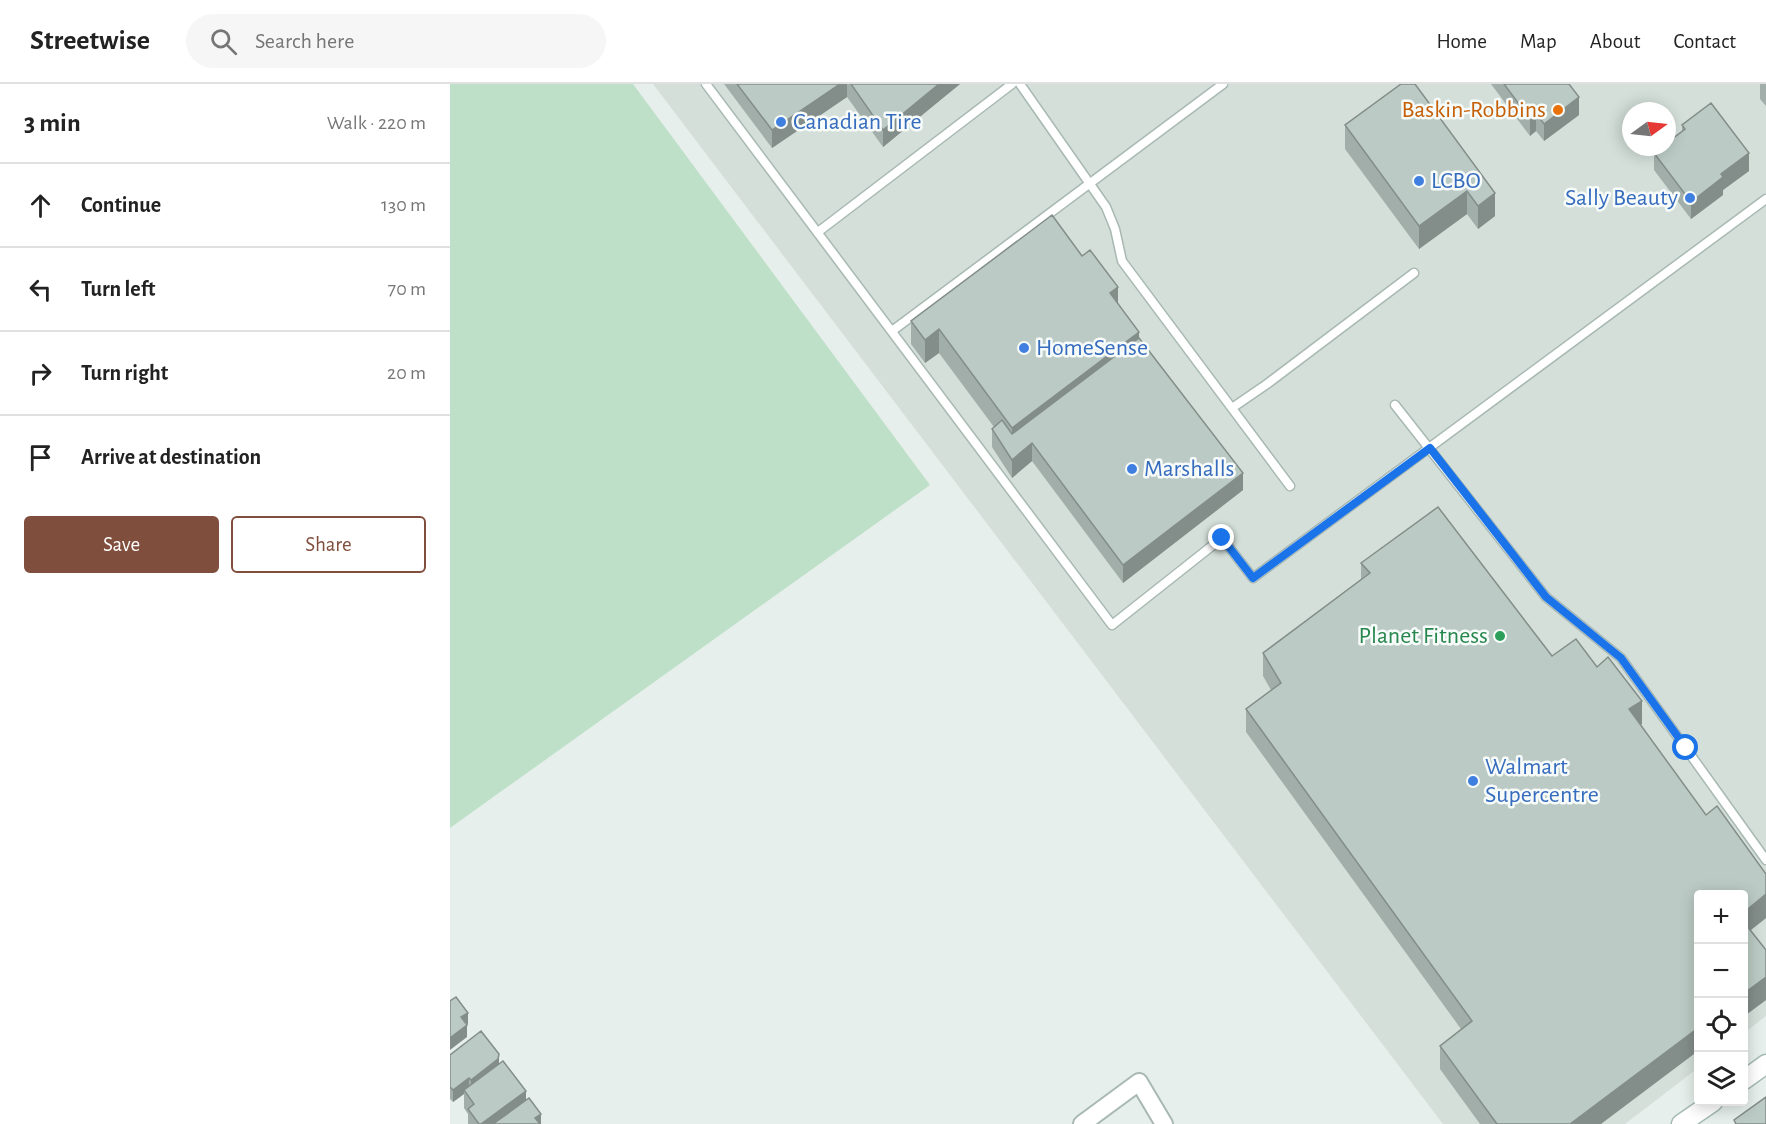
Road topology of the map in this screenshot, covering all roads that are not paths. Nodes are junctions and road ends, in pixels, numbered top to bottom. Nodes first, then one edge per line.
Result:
1 (706, 84) edge
2 (1012, 84) edge
3 (1020, 84) edge
4 (1223, 84) edge
5 (1090, 184) junction
6 (1766, 199) edge
7 (818, 232) junction
8 (1414, 273) dead end
9 (892, 331) junction
10 (1395, 405) dead end
11 (1232, 408) junction
12 (1430, 448) junction
13 (1290, 486) dead end
14 (1766, 860) edge
15 (1766, 1064) edge
16 (1748, 1077) edge
17 (1706, 1106) edge
18 (1082, 1124) edge
19 (1164, 1124) edge
20 (1681, 1124) edge

1 - 7 lane
2 - 7 lane
3 - 5 lane
4 - 5 lane
5 - 9 lane
5 - 11 lane
6 - 12 lane
7 - 9 lane
8 - 11 lane
9 - 12 lane
10 - 12 lane
11 - 13 lane
12 - 14 lane
15 - 16 street
17 - 20 street
18 - 19 street

